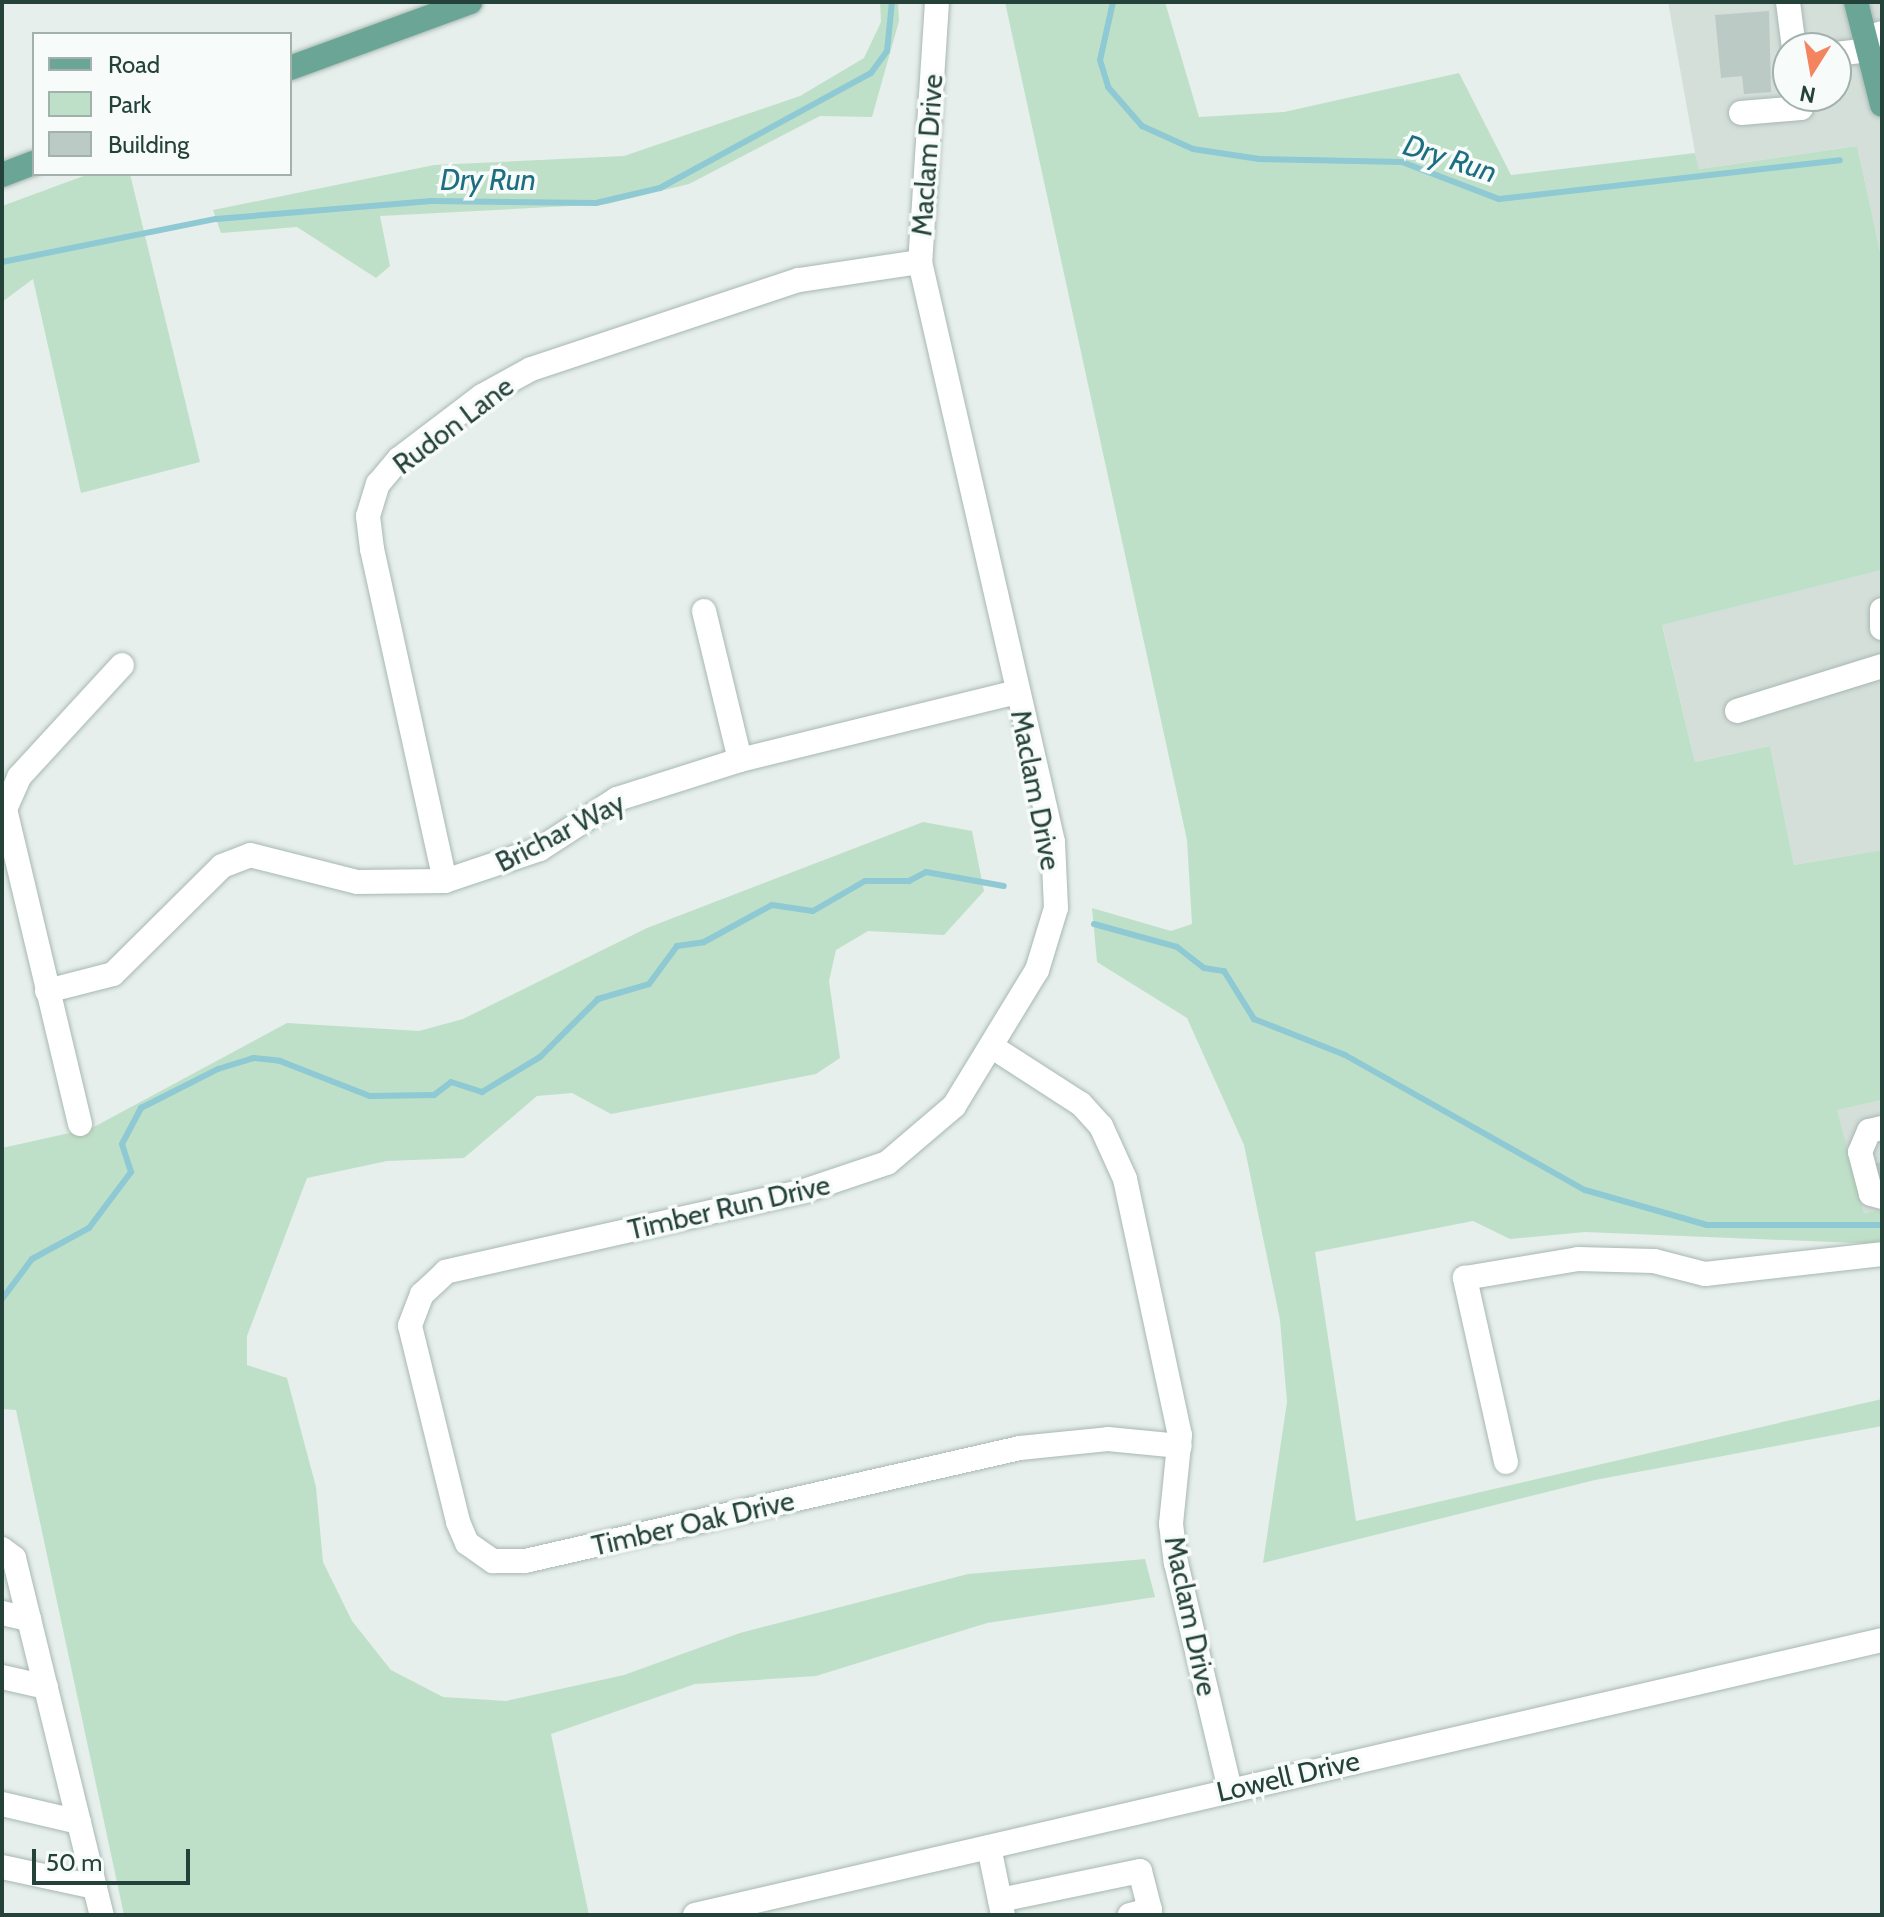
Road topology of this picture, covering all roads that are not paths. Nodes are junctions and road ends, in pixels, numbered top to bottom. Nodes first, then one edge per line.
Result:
1 (937, 2) edge
2 (1788, 2) edge
3 (1856, 2) edge
4 (464, 3) edge
5 (1792, 32) edge
6 (1872, 40) edge
7 (1852, 48) edge
8 (292, 67) edge
9 (1882, 105) edge
10 (1772, 110) edge
11 (1741, 113) dead end
12 (32, 164) edge
13 (2, 175) edge
14 (920, 262) junction
15 (1882, 610) edge
16 (704, 611) dead end
17 (1882, 628) edge
18 (122, 665) dead end
19 (1882, 666) edge
20 (1017, 692) junction
21 (1737, 711) dead end
22 (740, 760) junction
23 (445, 881) junction
24 (47, 991) junction
25 (994, 1048) junction
26 (80, 1124) dead end
27 (1882, 1128) edge
28 (1882, 1197) edge
29 (1882, 1254) edge
30 (422, 1294) joint
31 (1180, 1446) junction
32 (1506, 1462) dead end
33 (2, 1549) edge
34 (2, 1613) edge
35 (29, 1619) junction
36 (1882, 1640) edge
37 (2, 1677) edge
38 (46, 1687) junction
39 (1230, 1789) junction
40 (2, 1804) edge
41 (79, 1822) junction
42 (989, 1847) junction
43 (2, 1867) edge
44 (95, 1887) junction
45 (1002, 1908) edge
46 (102, 1915) edge
47 (695, 1915) edge
48 (1130, 1915) edge

1 - 14 street, Maclam Drive
2 - 5 street
3 - 6 main road
4 - 8 main road
6 - 7 street
6 - 9 main road
10 - 11 street
12 - 13 main road
14 - 20 street, Maclam Drive
14 - 23 street, Rudon Lane
15 - 17 street
16 - 22 street
18 - 24 street
19 - 21 street
20 - 22 street, Brichar Way
20 - 25 street, Maclam Drive
22 - 23 street, Brichar Way
23 - 24 street, Brichar Way
24 - 26 street
25 - 30 street, Timber Run Drive
25 - 31 street, Maclam Drive
27 - 28 street
29 - 32 street
30 - 31 street, Timber Oak Drive
31 - 39 street, Maclam Drive
33 - 35 street
34 - 35 street
35 - 38 street
36 - 39 street, Lowell Drive
37 - 38 street
38 - 41 street
39 - 42 street, Lowell Drive
40 - 41 street
41 - 44 street
42 - 45 street
42 - 47 street, Lowell Drive
43 - 44 street
44 - 46 street
45 - 48 street

